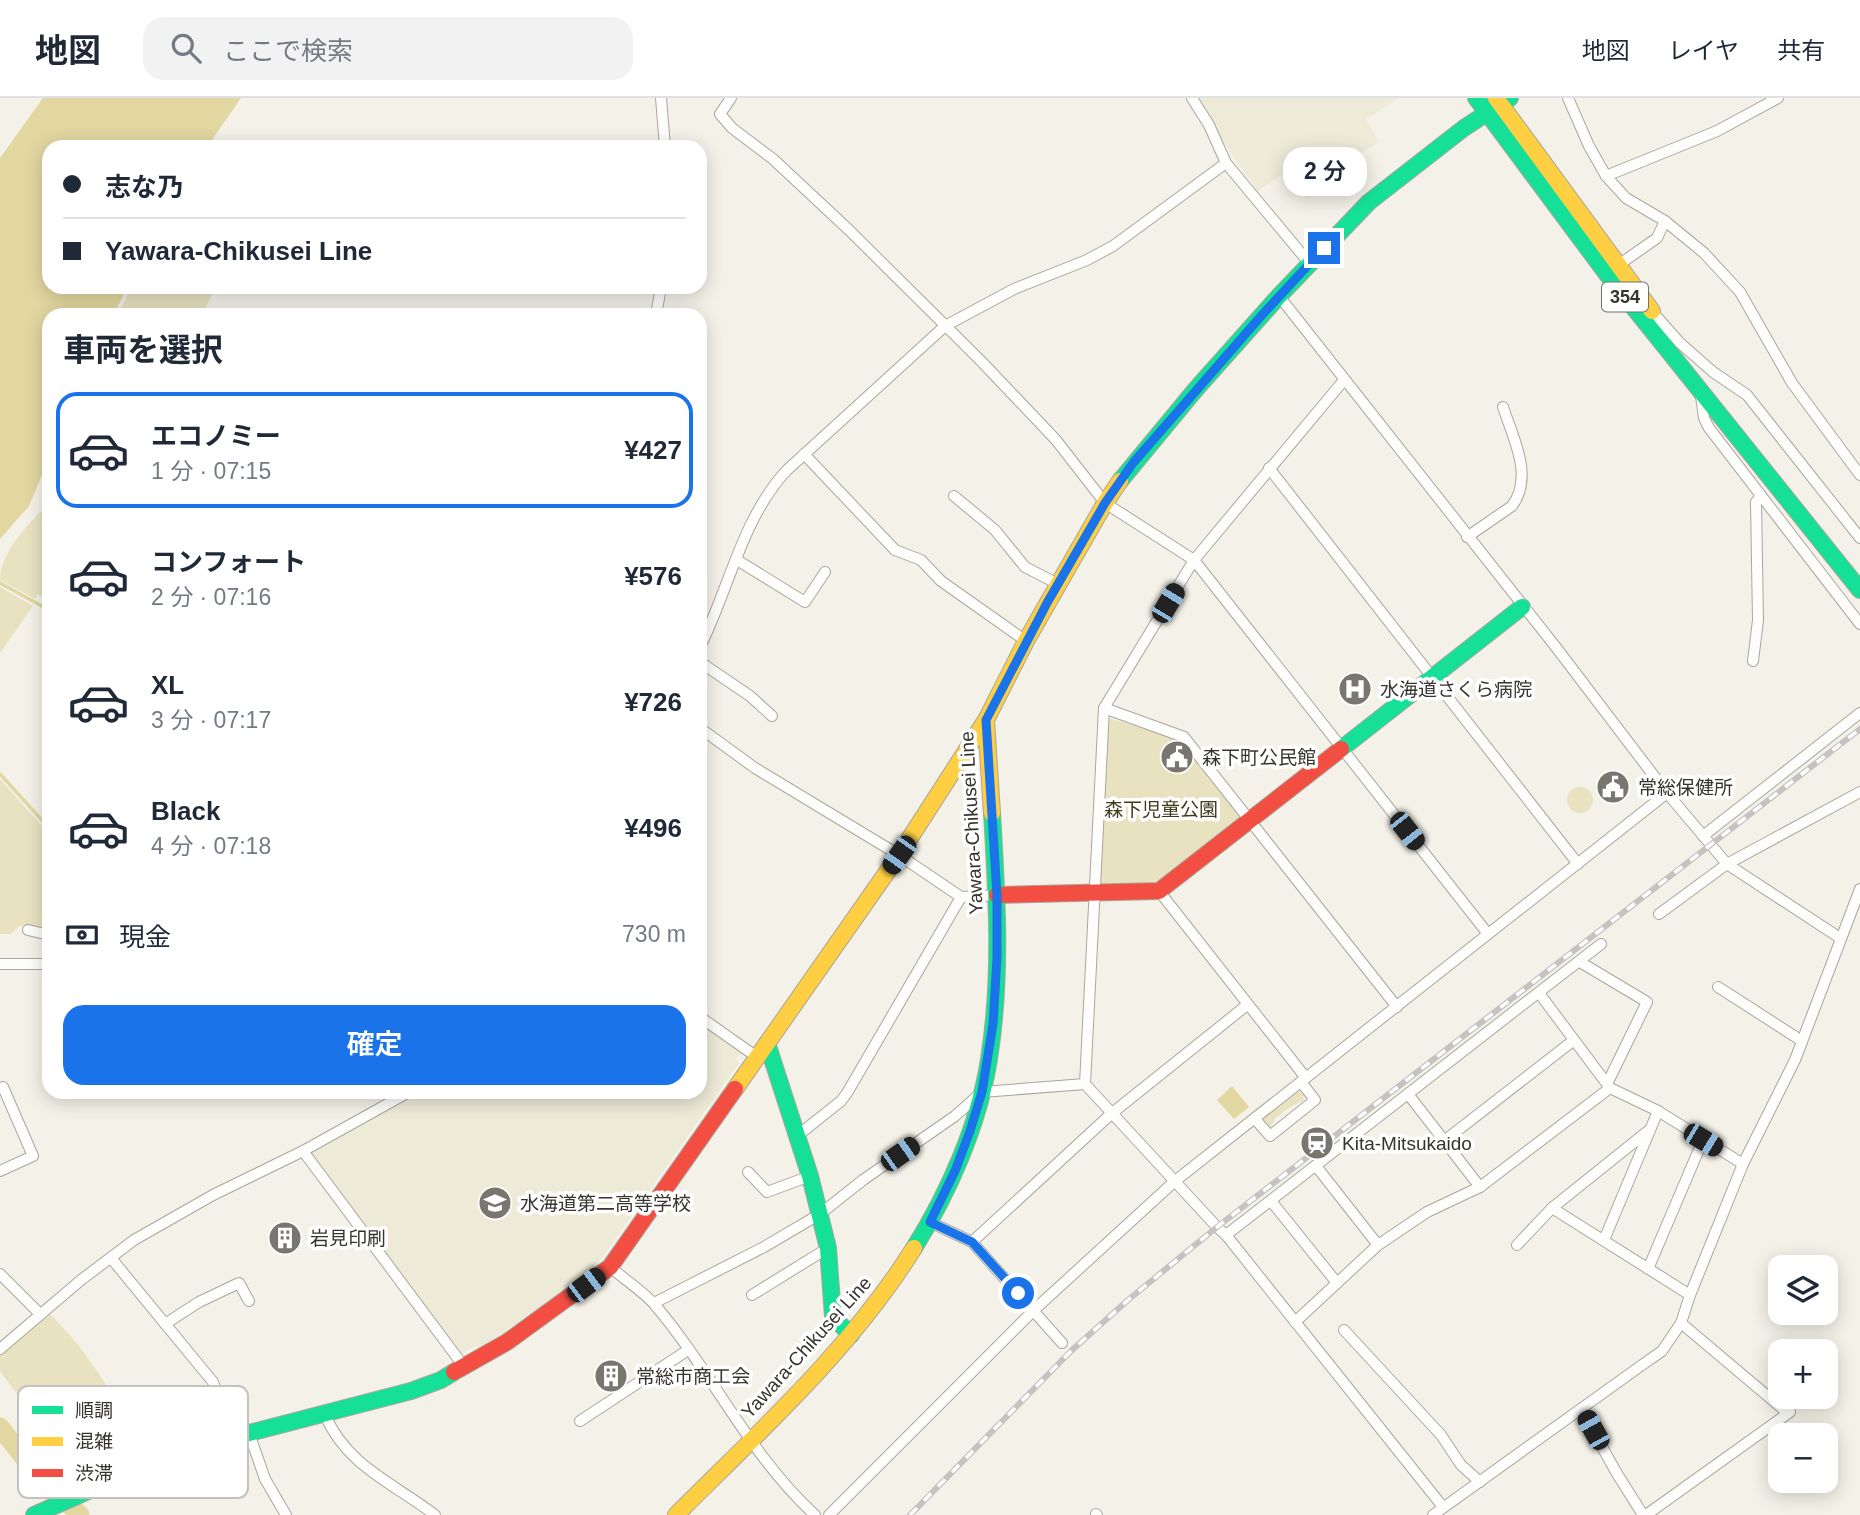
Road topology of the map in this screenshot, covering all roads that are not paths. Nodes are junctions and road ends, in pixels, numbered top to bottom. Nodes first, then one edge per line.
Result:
1 (662, 98) edge
2 (731, 98) edge
3 (1192, 98) edge
4 (1476, 98) edge
5 (1569, 98) edge
6 (1778, 98) edge
7 (1502, 100) edge
8 (1486, 114) junction
9 (665, 140) edge
10 (1226, 163) junction
11 (1606, 176) junction
12 (1665, 221) junction
13 (1310, 264) junction
14 (1613, 268) junction
15 (1279, 296) junction
16 (1658, 318) junction
17 (945, 326) junction
18 (1344, 380) junction
19 (1700, 388) junction
20 (1503, 407) dead end
21 (1718, 411) junction
22 (804, 454) junction
23 (1269, 468) junction
24 (1860, 475) edge
25 (954, 496) dead end
26 (1760, 496) junction
27 (1105, 503) junction
28 (1466, 537) junction
29 (1860, 538) edge
30 (737, 560) junction
31 (1194, 560) junction
32 (825, 572) dead end
33 (1058, 584) junction
34 (1860, 590) edge
35 (1522, 607) junction
36 (1860, 624) edge
37 (707, 633) edge
38 (1026, 640) junction
39 (1753, 661) dead end
40 (707, 667) edge
41 (1431, 677) junction
42 (1104, 708) junction
43 (1860, 713) edge
44 (772, 716) dead end
45 (986, 720) junction
46 (707, 733) edge
47 (1342, 748) junction
48 (1860, 792) edge
49 (1667, 793) junction
50 (1250, 821) junction
51 (1703, 836) junction
52 (899, 855) junction
53 (1578, 864) junction
54 (1727, 864) junction
55 (1860, 889) edge
56 (1159, 891) junction
57 (1096, 894) junction
58 (997, 895) junction
59 (961, 897) junction
60 (1659, 914) dead end
61 (27, 930) dead end
62 (42, 933) edge
63 (1488, 934) junction
64 (1840, 938) junction
65 (1601, 944) dead end
66 (1580, 962) junction
67 (0, 964) edge
68 (42, 964) edge
69 (1718, 987) dead end
70 (1539, 993) junction
71 (1247, 1005) junction
72 (1397, 1007) junction
73 (707, 1022) edge
74 (1574, 1040) junction
75 (1802, 1041) junction
76 (767, 1043) junction
77 (757, 1058) junction
78 (1304, 1080) junction
79 (1084, 1084) junction
80 (1609, 1085) junction
81 (3, 1087) dead end
82 (982, 1092) junction
83 (1408, 1094) junction
84 (389, 1099) edge
85 (1658, 1111) junction
86 (1111, 1114) junction
87 (1255, 1119) junction
88 (1648, 1132) junction
89 (797, 1136) junction
90 (1444, 1140) junction
91 (1703, 1140) junction
92 (303, 1152) junction
93 (1743, 1164) junction
94 (1316, 1166) junction
95 (0, 1171) edge
96 (748, 1172) dead end
97 (810, 1176) junction
98 (1175, 1181) junction
99 (1480, 1187) junction
100 (1271, 1201) junction
101 (1552, 1208) junction
102 (820, 1214) junction
103 (930, 1222) junction
104 (1226, 1235) junction
105 (1604, 1240) junction
106 (972, 1242) junction
107 (1378, 1245) junction
108 (1517, 1245) dead end
109 (828, 1248) junction
110 (111, 1258) junction
111 (610, 1267) junction
112 (1648, 1269) junction
113 (0, 1274) edge
114 (1337, 1283) junction
115 (1690, 1295) junction
116 (752, 1296) dead end
117 (249, 1301) dead end
118 (654, 1303) junction
119 (1034, 1310) junction
120 (40, 1314) junction
121 (1295, 1322) junction
122 (1681, 1323) junction
123 (165, 1324) junction
124 (1344, 1331) dead end
125 (851, 1335) junction
126 (1062, 1343) dead end
127 (0, 1349) edge
128 (688, 1350) junction
129 (465, 1368) junction
130 (214, 1386) edge
131 (1581, 1409) junction
132 (325, 1415) junction
133 (580, 1420) dead end
134 (249, 1433) joint
135 (750, 1440) junction
136 (1479, 1482) junction
137 (72, 1498) edge
138 (1443, 1507) junction
139 (38, 1513) edge
140 (286, 1515) edge
141 (435, 1515) edge
142 (676, 1515) edge
143 (815, 1515) edge
144 (830, 1515) edge
145 (1433, 1515) edge
146 (1645, 1515) edge

1 - 9 street
2 - 17 street
3 - 10 street
4 - 8 main road, 354
5 - 11 street
6 - 11 street
7 - 8 main road, Yawara-Chikusei Line
7 - 14 main road, 354
8 - 13 main road, Yawara-Chikusei Line
8 - 14 main road, 354
10 - 13 street
10 - 17 street
11 - 12 street
12 - 14 street
12 - 24 street
13 - 15 main road, Yawara-Chikusei Line
14 - 16 main road, 354
14 - 19 main road, 354
15 - 18 street
15 - 27 main road, Yawara-Chikusei Line
16 - 21 main road, 354
16 - 29 street
17 - 22 street
17 - 27 street
18 - 23 street
18 - 28 street
19 - 21 main road, 354
19 - 26 street
20 - 28 street
21 - 34 main road, 354
22 - 30 street
22 - 38 street
23 - 31 street
23 - 41 street
25 - 33 street
26 - 36 street
26 - 39 street
27 - 31 street
27 - 33 main road, Yawara-Chikusei Line
28 - 35 street
30 - 32 street
30 - 37 street
31 - 42 street
31 - 47 street
33 - 38 main road, Yawara-Chikusei Line
35 - 41 main road
35 - 49 street
38 - 45 main road, Yawara-Chikusei Line
40 - 44 street
41 - 47 main road
41 - 53 street
42 - 50 street
42 - 57 street
43 - 51 street
45 - 52 main road
45 - 58 main road, Yawara-Chikusei Line
46 - 52 street
47 - 50 main road
47 - 63 street
48 - 54 street
49 - 51 street
49 - 53 street
50 - 56 main road
50 - 72 street
51 - 54 street
52 - 59 street
52 - 76 main road
53 - 63 street
54 - 60 street
54 - 64 street
55 - 64 street
56 - 57 main road
56 - 71 street
57 - 58 main road
57 - 79 street
58 - 59 street
58 - 82 main road, Yawara-Chikusei Line
59 - 89 street
61 - 62 street
63 - 72 street
64 - 75 street
65 - 66 street
66 - 70 street
66 - 80 street
67 - 68 street
69 - 75 street
70 - 74 street
70 - 83 street
71 - 78 street
71 - 86 street
72 - 78 street
73 - 77 street
74 - 80 street
74 - 90 street
75 - 93 street
76 - 77 main road
76 - 89 main road
77 - 111 main road
78 - 87 street
78 - 87 street
79 - 82 street
79 - 86 street
80 - 85 street
80 - 99 street
81 - 95 street
82 - 102 street
82 - 103 main road, Yawara-Chikusei Line
83 - 90 street
83 - 94 street
84 - 92 street
85 - 88 street
85 - 91 street
86 - 98 street
86 - 106 street
87 - 98 street
88 - 101 street
88 - 105 street
89 - 97 main road
90 - 99 street
91 - 93 street
91 - 112 street
92 - 110 street
92 - 129 street
93 - 115 street
94 - 100 street
94 - 107 street
96 - 97 street
97 - 102 main road
98 - 104 street
98 - 119 street
99 - 107 street
100 - 104 street
100 - 114 street
101 - 105 street
101 - 108 street
102 - 109 main road
102 - 118 street
103 - 106 street
103 - 125 main road, Yawara-Chikusei Line
104 - 121 street
105 - 112 street
106 - 119 street
107 - 114 street
109 - 116 street
109 - 125 main road
110 - 120 street
110 - 123 street
111 - 118 street
111 - 129 main road
112 - 115 street
113 - 120 street
114 - 121 street
115 - 122 street
117 - 123 street
118 - 128 street
119 - 126 street
119 - 144 street
120 - 127 street
121 - 138 street
122 - 131 street
122 - 146 street
123 - 130 street
124 - 136 street
125 - 135 main road, Yawara-Chikusei Line
128 - 133 street
128 - 135 street
129 - 132 main road
131 - 136 street
131 - 146 street
132 - 134 main road
132 - 141 street
134 - 140 street
135 - 142 main road, Yawara-Chikusei Line
135 - 143 street
136 - 138 street
137 - 139 main road
138 - 145 street

